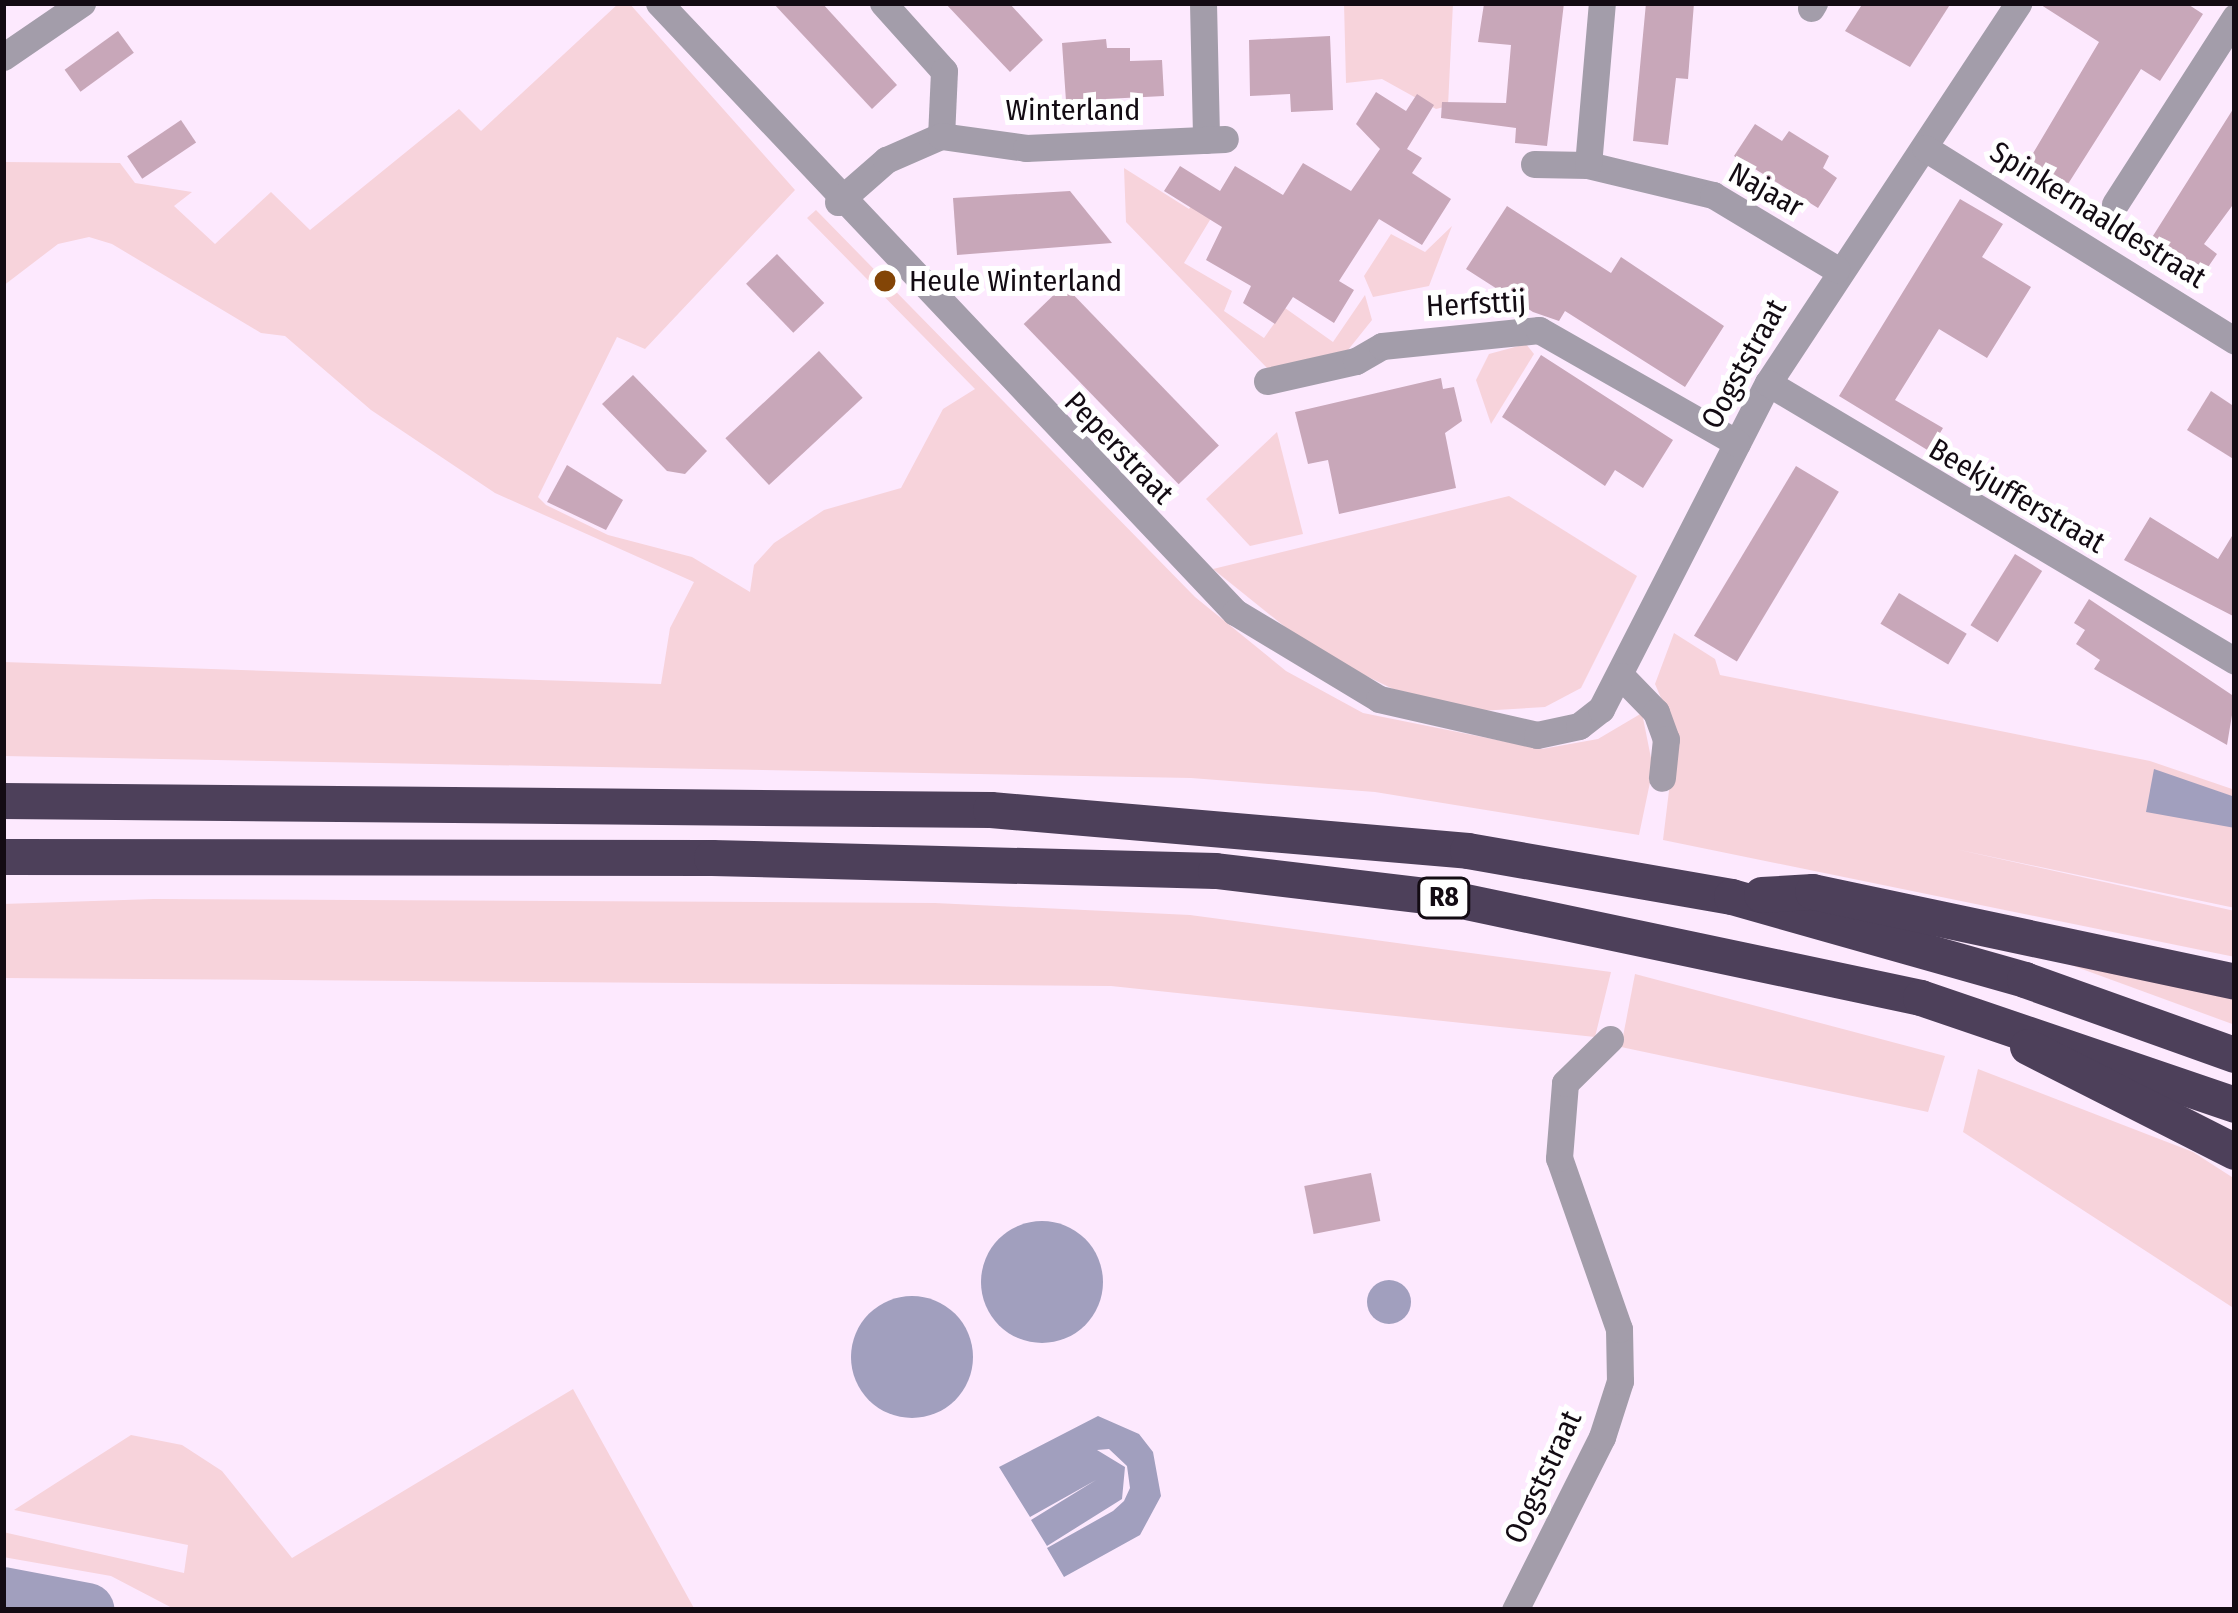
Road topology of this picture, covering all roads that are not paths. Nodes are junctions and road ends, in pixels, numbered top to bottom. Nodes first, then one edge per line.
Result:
1 (82, 3) edge
2 (659, 3) edge
3 (883, 3) edge
4 (1203, 3) edge
5 (1602, 3) edge
6 (2019, 3) edge
7 (2235, 17) edge
8 (3, 57) edge
9 (941, 136) junction
10 (1925, 148) junction
11 (1534, 164) dead end
12 (1588, 165) junction
13 (838, 202) junction
14 (2115, 204) dead end
15 (1836, 269) junction
16 (2235, 340) edge
17 (1268, 381) dead end
18 (1768, 383) junction
19 (1737, 443) junction
20 (2235, 661) edge
21 (1621, 676) junction
22 (1662, 778) dead end
23 (3, 789) edge
24 (80, 798) junction
25 (3, 801) edge
26 (3, 861) edge
27 (1732, 897) junction
28 (2235, 982) edge
29 (1922, 998) junction
30 (1610, 1040) dead end
31 (2235, 1055) edge
32 (2235, 1105) edge
33 (2235, 1152) edge
34 (1515, 1610) edge

1 - 8 street
2 - 13 street, Peperstraat
3 - 9 street
4 - 9 street, Winterland
5 - 12 street
6 - 10 street, Oogststraat
7 - 14 street
9 - 13 street
10 - 15 street, Oogststraat
10 - 16 street, Spinkernaaldestraat
11 - 12 street, Najaar
12 - 15 street, Najaar
13 - 21 street, Peperstraat
15 - 18 street, Oogststraat
17 - 19 street, Herfsttij
18 - 19 street, Oogststraat
18 - 20 street, Beekjufferstraat
19 - 21 street, Oogststraat
21 - 22 street
23 - 24 highway, R8
24 - 25 highway, R8
24 - 27 highway, R8
26 - 29 highway, R8
27 - 28 highway
27 - 31 highway, R8
29 - 32 highway, R8
29 - 33 highway
30 - 34 street, Oogststraat

